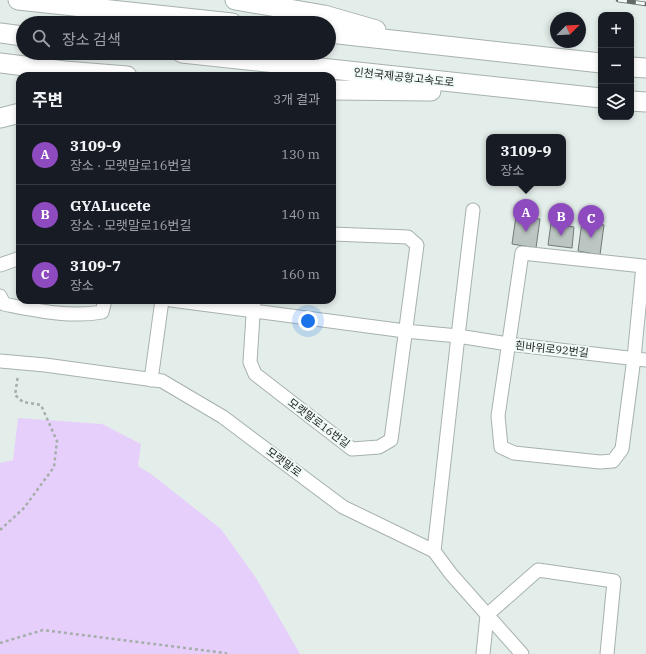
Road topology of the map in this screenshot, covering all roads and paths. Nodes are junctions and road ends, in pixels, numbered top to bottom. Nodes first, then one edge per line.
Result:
1 (18, 0) edge
2 (235, 0) edge
3 (167, 16) edge
4 (328, 16) edge
5 (336, 18) edge
6 (0, 33) edge
7 (336, 34) edge
8 (16, 35) edge
9 (426, 44) junction
10 (247, 60) edge
11 (598, 63) edge
12 (0, 64) edge
13 (634, 67) edge
14 (646, 68) edge
15 (77, 72) edge
16 (336, 90) edge
17 (533, 91) junction
18 (598, 98) edge
19 (634, 101) edge
20 (646, 102) edge
21 (16, 114) edge
22 (0, 118) edge
23 (473, 210) dead end
24 (336, 234) edge
25 (16, 259) edge
26 (0, 265) edge
27 (0, 296) edge
28 (104, 304) edge
29 (162, 304) edge
30 (237, 304) edge
31 (254, 305) edge
32 (405, 331) junction
33 (458, 336) junction
34 (508, 344) junction
35 (640, 359) edge
36 (0, 361) edge
37 (19, 362) junction
38 (152, 380) junction
39 (0, 530) edge
40 (434, 551) junction
41 (488, 615) junction
42 (0, 643) edge
43 (227, 654) edge
44 (483, 654) edge
45 (522, 654) edge
46 (607, 654) edge

1 - 3 highway
2 - 4 highway
5 - 9 highway
6 - 8 highway
7 - 9 highway
9 - 11 highway
10 - 17 highway, 인천국제공항고속도로
12 - 15 highway
13 - 14 highway
16 - 17 highway
17 - 18 highway, 인천국제공항고속도로
19 - 20 highway
21 - 22 highway
23 - 33 street
24 - 32 street, 모랫말로16번길
25 - 26 street
27 - 28 street
29 - 38 street
30 - 31 street
31 - 32 street
31 - 32 street, 모랫말로16번길
32 - 33 street
33 - 34 street, 흰바위로92번길
33 - 40 street
34 - 35 street, 흰바위로92번길
34 - 35 street
34 - 35 street
36 - 37 street, 모랫말로
37 - 38 street, 모랫말로
37 - 39 path
38 - 40 street, 모랫말로
40 - 41 street, 모랫말로
41 - 44 street
41 - 45 street, 모랫말로
41 - 46 street
42 - 43 path

